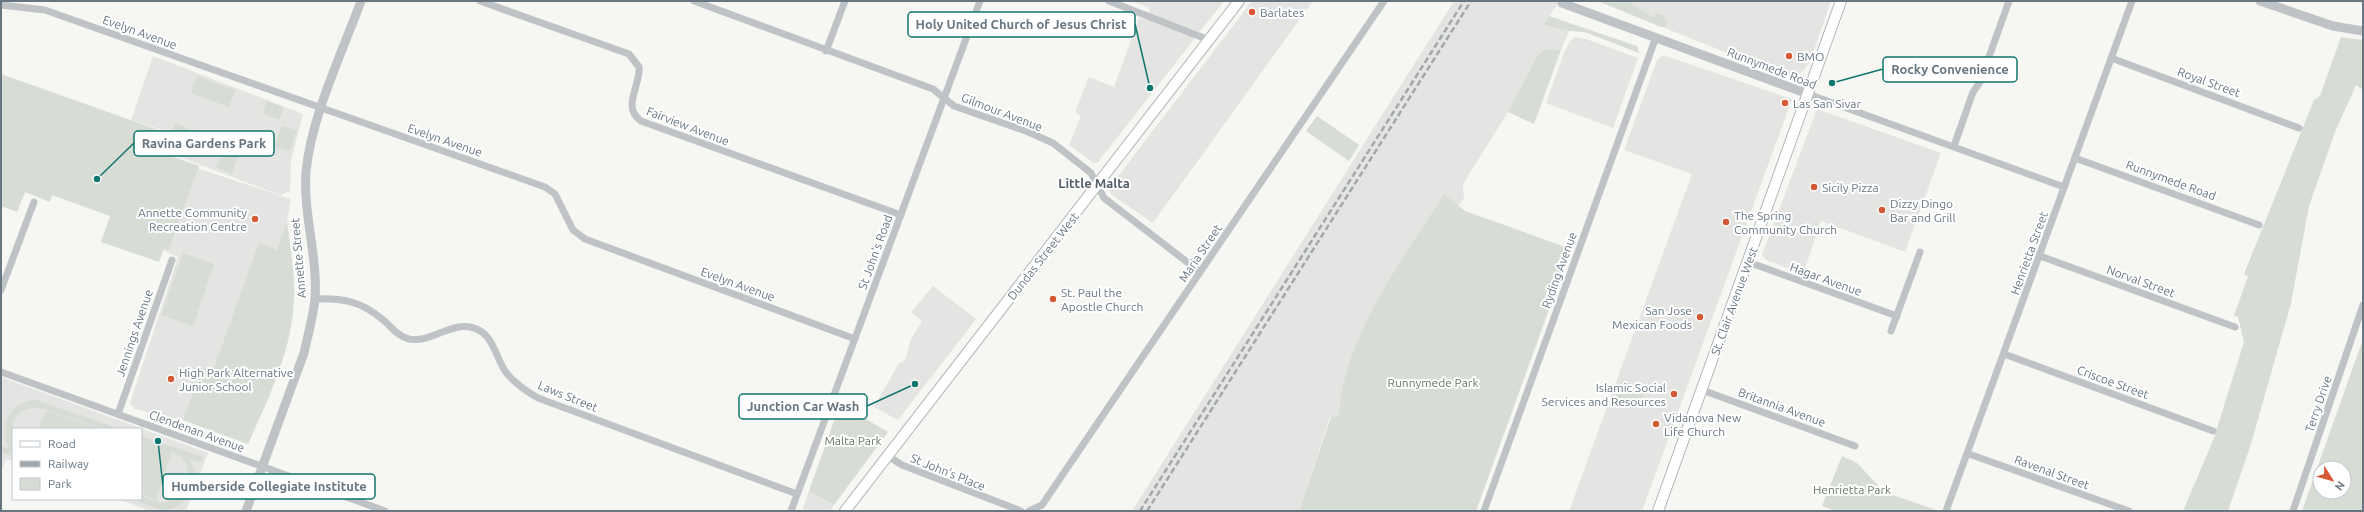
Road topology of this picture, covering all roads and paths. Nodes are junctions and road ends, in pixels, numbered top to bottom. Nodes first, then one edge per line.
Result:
1 (361, 1) edge
2 (480, 1) edge
3 (694, 1) edge
4 (845, 1) edge
5 (980, 1) edge
6 (1109, 1) edge
7 (1240, 1) edge
8 (1384, 1) edge
9 (1841, 1) edge
10 (2010, 1) edge
11 (2132, 1) edge
12 (2260, 1) edge
13 (708, 3) edge
14 (1562, 3) dead end
15 (5, 4) edge
16 (2363, 31) edge
17 (1656, 37) junction
18 (1210, 40) junction
19 (826, 51) junction
20 (2111, 58) junction
21 (1808, 94) junction
22 (944, 98) junction
23 (321, 108) junction
24 (2299, 128) dead end
25 (1954, 146) junction
26 (2075, 158) junction
27 (1097, 186) junction
28 (2064, 188) junction
29 (34, 202) dead end
30 (901, 215) junction
31 (2259, 225) dead end
32 (1920, 252) dead end
33 (2040, 256) junction
34 (172, 260) dead end
35 (1748, 262) junction
36 (1200, 272) junction
37 (1, 290) edge
38 (315, 298) junction
39 (2363, 305) edge
40 (1897, 316) junction
41 (2235, 327) dead end
42 (1891, 330) dead end
43 (855, 339) junction
44 (2004, 354) junction
45 (1, 372) edge
46 (1702, 390) junction
47 (118, 414) junction
48 (2213, 431) dead end
49 (1855, 446) dead end
50 (1968, 454) junction
51 (888, 456) junction
52 (262, 466) junction
53 (798, 494) junction
54 (1001, 504) junction
55 (246, 511) edge
56 (385, 511) edge
57 (791, 511) edge
58 (846, 511) edge
59 (996, 511) edge
60 (1021, 511) edge
61 (1029, 511) edge
62 (1484, 511) edge
63 (1658, 511) edge
64 (1946, 511) edge
65 (2129, 511) edge
66 (2293, 511) edge

1 - 23 street, Annette Street
2 - 30 street, Fairview Avenue
3 - 13 street, Gilmour Avenue
4 - 19 street
5 - 22 street, St John's Road
6 - 18 street
7 - 18 main road, Dundas Street West
8 - 36 street, Maria Street
9 - 21 main road, St. Clair Avenue West
10 - 25 street
11 - 20 street, Henrietta Street
12 - 16 street
13 - 19 street, Gilmour Avenue
14 - 17 street, Runnymede Road
15 - 23 street, Evelyn Avenue
17 - 21 street, Runnymede Road
17 - 62 street, Ryding Avenue
18 - 27 main road, Dundas Street West
19 - 22 street, Gilmour Avenue
20 - 24 street, Royal Street
20 - 26 street, Henrietta Street
21 - 25 street, Runnymede Road
21 - 35 main road, St. Clair Avenue West
22 - 27 street, Gilmour Avenue
22 - 30 street, St John's Road
23 - 38 street, Annette Street
23 - 43 street, Evelyn Avenue
25 - 28 street, Runnymede Road
26 - 28 street, Henrietta Street
26 - 31 street, Runnymede Road
27 - 36 street, Gilmour Avenue
27 - 51 main road, Dundas Street West
28 - 33 street, Henrietta Street
29 - 37 street
30 - 43 street, St John's Road
32 - 40 street
33 - 41 street, Norval Street
33 - 44 street, Henrietta Street
34 - 47 street, Jennings Avenue
35 - 40 street, Hagar Avenue
35 - 46 main road, St. Clair Avenue West
36 - 61 street, Maria Street
38 - 52 street, Annette Street
38 - 53 street, Laws Street
39 - 66 street, Terry Drive
40 - 42 street
43 - 53 street, St John's Road
44 - 48 street, Criscoe Street
44 - 50 street, Henrietta Street
45 - 47 street, Clendenan Avenue
46 - 49 street, Britannia Avenue
46 - 63 main road, St. Clair Avenue West
47 - 52 street, Clendenan Avenue
50 - 64 street, Henrietta Street
50 - 65 street, Ravenal Street
51 - 54 street, St John's Place
51 - 58 main road, Dundas Street West
52 - 55 street, Annette Street
52 - 56 street, Clendenan Avenue
53 - 57 street, St John's Road
54 - 59 street
54 - 60 street

